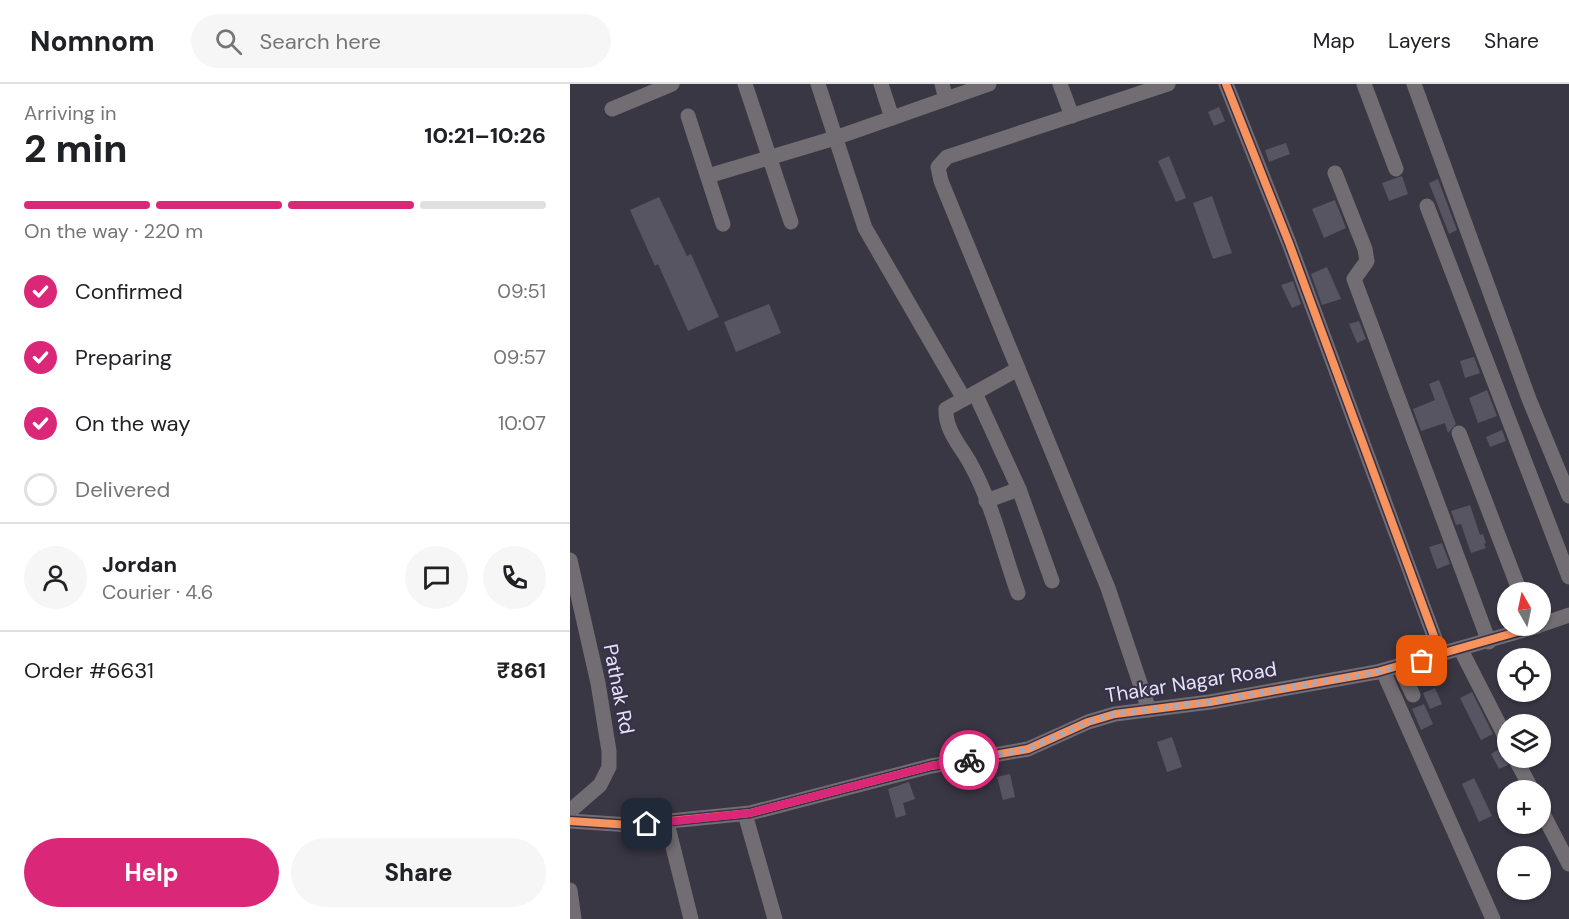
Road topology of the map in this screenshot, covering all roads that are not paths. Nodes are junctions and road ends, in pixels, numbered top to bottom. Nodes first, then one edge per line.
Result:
1 (672, 84) edge
2 (745, 84) edge
3 (818, 84) edge
4 (880, 84) edge
5 (989, 84) edge
6 (1060, 84) edge
7 (1168, 84) edge
8 (1226, 84) edge
9 (1364, 84) edge
10 (1414, 84) edge
11 (944, 91) edge
12 (612, 110) dead end
13 (688, 116) dead end
14 (1072, 116) junction
15 (891, 118) junction
16 (835, 138) junction
17 (769, 157) junction
18 (1396, 169) dead end
19 (1335, 173) dead end
20 (708, 176) junction
21 (1427, 206) dead end
22 (791, 222) dead end
23 (723, 225) dead end
24 (1018, 369) junction
25 (970, 396) junction
26 (1459, 433) dead end
27 (1018, 489) junction
28 (1569, 496) edge
29 (986, 501) junction
30 (570, 560) edge
31 (1569, 577) edge
32 (1052, 581) dead end
33 (1516, 582) edge
34 (1018, 593) dead end
35 (1568, 619) edge
36 (1551, 623) edge
37 (1507, 636) edge
38 (1489, 642) junction
39 (1461, 650) junction
40 (1441, 655) junction
41 (1399, 666) junction
42 (1383, 671) junction
43 (1413, 695) dead end
44 (1149, 710) junction
45 (1497, 720) edge
46 (570, 812) edge
47 (746, 814) junction
48 (570, 821) edge
49 (667, 823) junction
50 (1551, 829) edge
51 (1569, 864) edge
52 (570, 890) edge
53 (574, 919) edge
54 (691, 919) edge
55 (775, 919) edge
56 (1493, 919) edge

1 - 12 street
2 - 17 street
3 - 16 street
4 - 15 street
5 - 11 street
6 - 14 street
7 - 14 street
8 - 40 street
9 - 18 street
10 - 28 street
11 - 15 street
13 - 20 street
14 - 24 street
15 - 16 street
16 - 17 street
16 - 25 street
17 - 20 street
17 - 22 street
19 - 38 street
20 - 23 street
21 - 31 street
24 - 25 street
24 - 44 street
25 - 27 street
25 - 29 street
26 - 33 street
27 - 29 street
27 - 32 street
29 - 34 street
30 - 46 street, Pathak Rd
35 - 36 street, Thakar Nagar Road
37 - 38 street, Thakar Nagar Road
38 - 39 street, Thakar Nagar Road
39 - 40 street, Thakar Nagar Road
39 - 45 street
40 - 41 street, Thakar Nagar Road
41 - 42 street, Thakar Nagar Road
41 - 43 street
42 - 44 street, Thakar Nagar Road
42 - 56 street
44 - 47 street, Thakar Nagar Road
47 - 49 street, Thakar Nagar Road
47 - 55 street
48 - 49 street, Thakar Nagar Road
49 - 54 street
50 - 51 street
52 - 53 street

